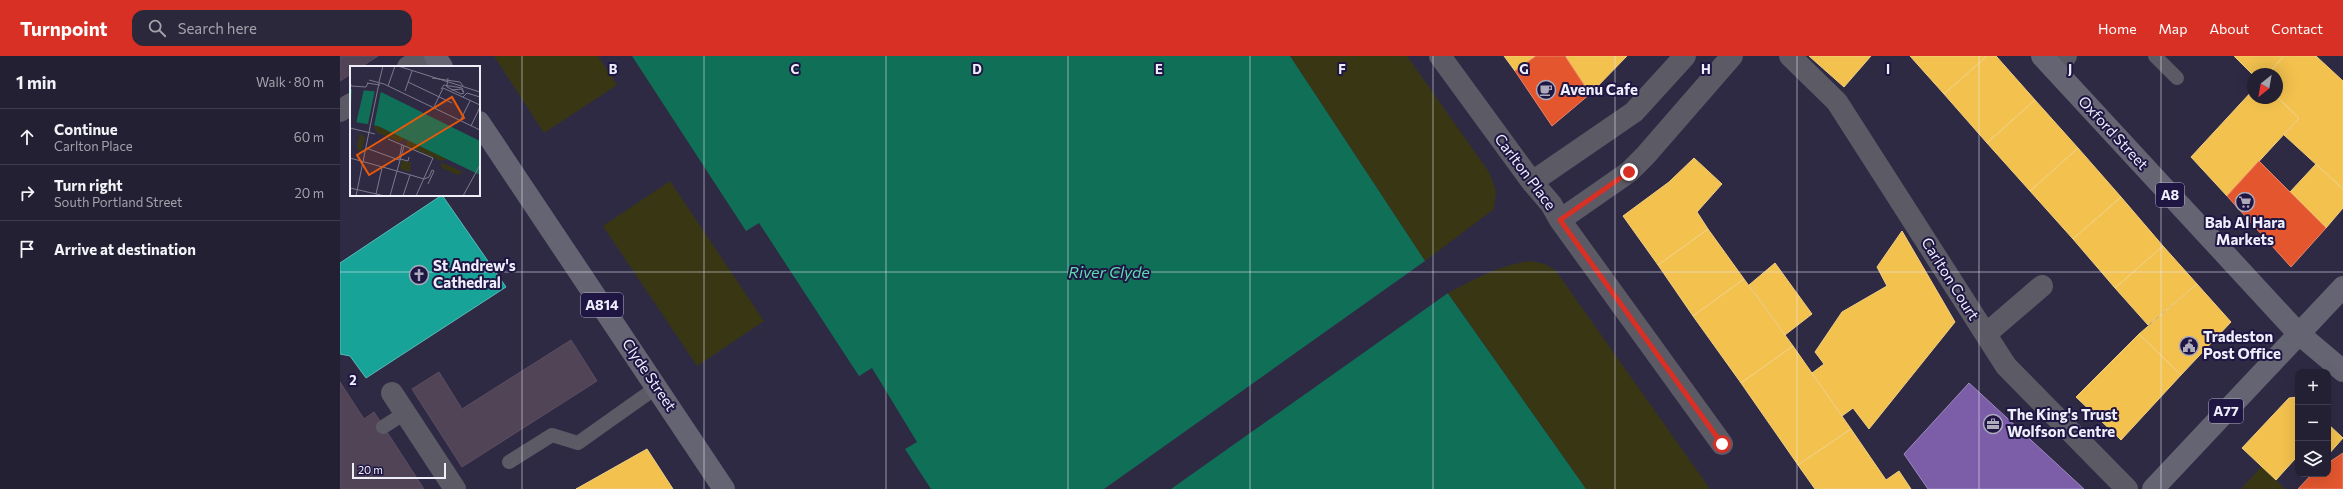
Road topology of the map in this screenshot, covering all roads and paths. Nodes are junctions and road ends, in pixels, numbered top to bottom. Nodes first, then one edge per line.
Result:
1 (425, 56) edge
2 (435, 56) edge
3 (1440, 56) edge
4 (1685, 56) edge
5 (1732, 56) edge
6 (1790, 56) edge
7 (2155, 56) edge
8 (2054, 60) edge
9 (410, 66) edge
10 (441, 66) edge
11 (2177, 78) dead end
12 (350, 105) edge
13 (340, 111) edge
14 (480, 123) edge
15 (1532, 182) junction
16 (1560, 220) junction
17 (2042, 286) dead end
18 (2343, 287) edge
19 (2298, 333) junction
20 (1986, 334) junction
21 (2343, 370) edge
22 (657, 387) junction
23 (392, 393) dead end
24 (405, 413) junction
25 (383, 427) dead end
26 (1722, 444) dead end
27 (509, 462) dead end
28 (455, 489) edge
29 (724, 489) edge
30 (2127, 489) edge
31 (2153, 489) edge

1 - 9 street
2 - 10 main road
3 - 15 street, Carlton Place
4 - 15 street
5 - 16 street
6 - 20 street, Carlton Court
7 - 11 lane
8 - 19 main road, Oxford Street / A8
12 - 13 street
14 - 22 main road, Clyde Street / A814
15 - 16 street, Carlton Place
16 - 26 street, Carlton Place
17 - 20 street
18 - 19 main road, A77
19 - 21 main road, A8
19 - 31 main road, A77
20 - 30 street, Carlton Court
22 - 27 lane
22 - 29 main road, Clyde Street / A814
23 - 24 street
24 - 25 lane
24 - 28 street

